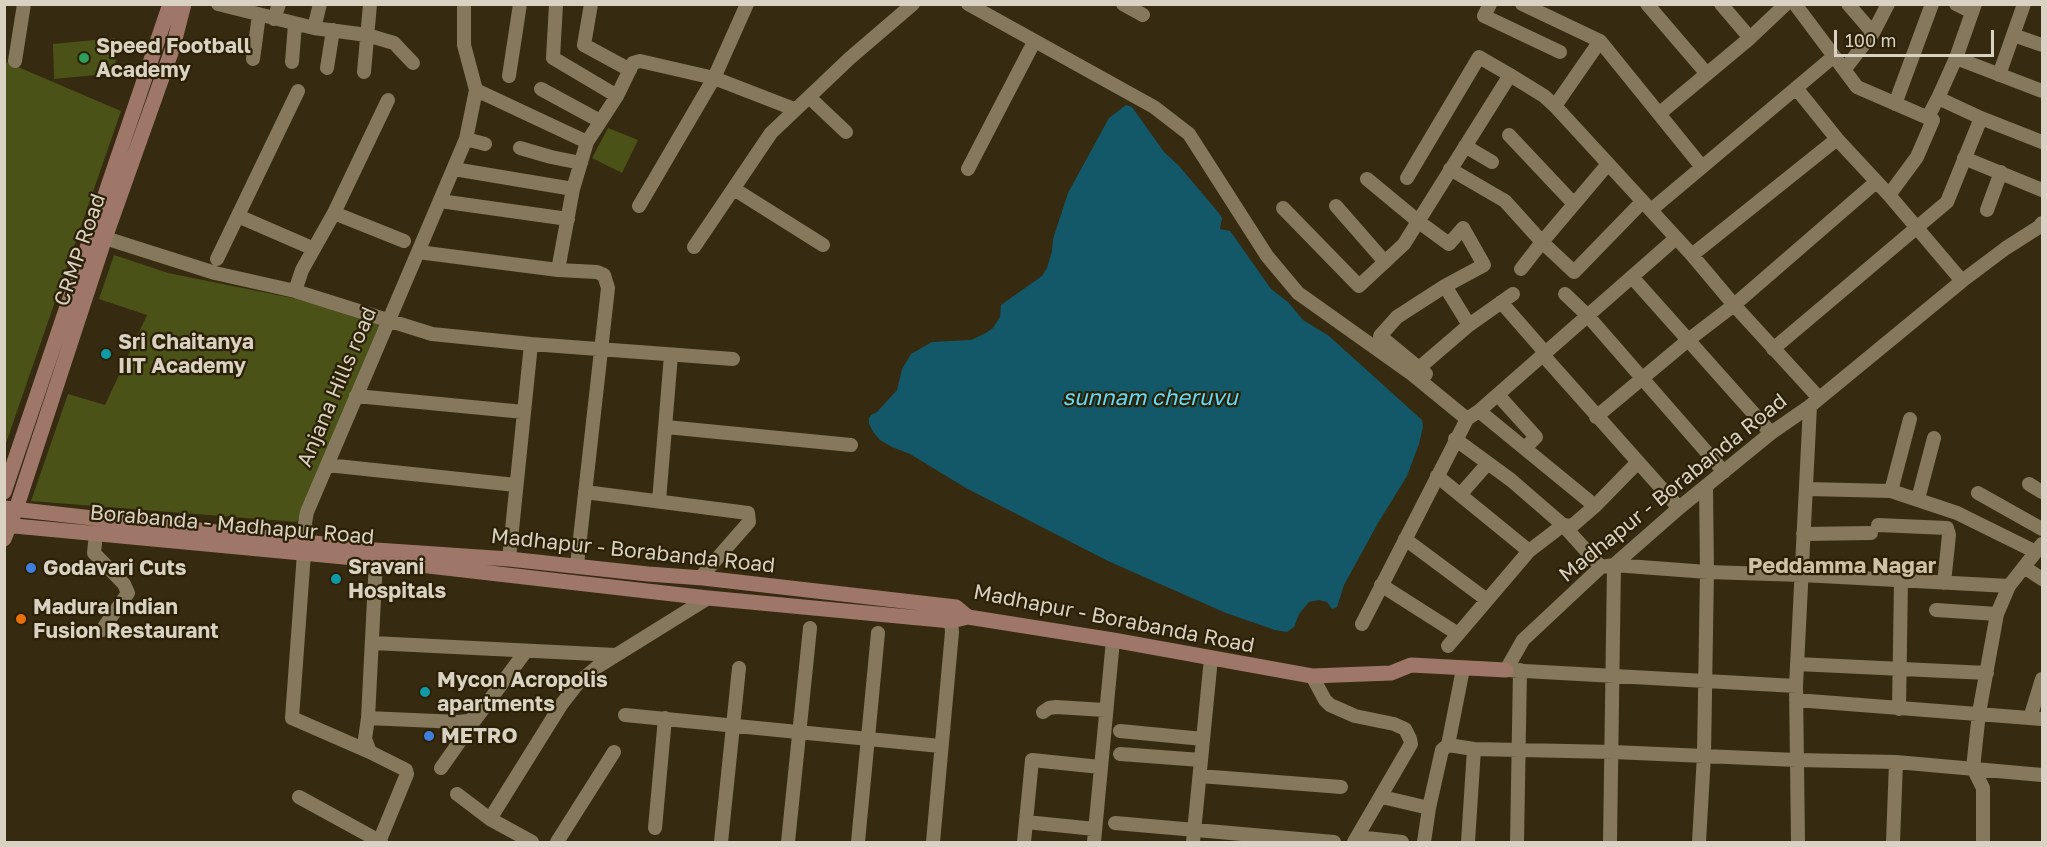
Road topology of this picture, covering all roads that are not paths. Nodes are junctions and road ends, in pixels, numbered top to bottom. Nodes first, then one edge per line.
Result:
1 (24, 4) edge
2 (170, 4) edge
3 (184, 4) edge
4 (218, 4) edge
5 (279, 4) edge
6 (320, 4) edge
7 (370, 4) edge
8 (464, 4) edge
9 (520, 4) edge
10 (556, 4) edge
11 (591, 4) edge
12 (747, 4) edge
13 (913, 4) edge
14 (968, 4) edge
15 (1123, 4) edge
16 (1490, 4) edge
17 (1522, 4) edge
18 (1647, 4) edge
19 (1721, 4) edge
20 (1786, 4) edge
21 (1795, 4) edge
22 (1848, 4) edge
23 (1888, 4) edge
24 (1932, 4) edge
25 (1956, 4) edge
26 (2024, 4) edge
27 (243, 8) edge
28 (1973, 8) edge
29 (259, 15) junction
30 (1143, 15) dead end
31 (274, 19) junction
32 (295, 24) junction
33 (315, 28) junction
34 (333, 30) junction
35 (1873, 33) junction
36 (367, 35) junction
37 (2013, 35) junction
38 (1750, 38) junction
39 (1034, 42) junction
40 (1600, 42) junction
41 (2043, 45) edge
42 (1560, 52) dead end
43 (1833, 57) junction
44 (1956, 58) junction
45 (253, 59) dead end
46 (15, 61) dead end
47 (292, 62) dead end
48 (413, 63) dead end
49 (327, 68) dead end
50 (630, 70) junction
51 (1844, 70) junction
52 (364, 72) dead end
53 (1707, 74) junction
54 (1510, 75) junction
55 (1999, 75) junction
56 (509, 76) dead end
57 (714, 78) junction
58 (1796, 88) junction
59 (541, 89) dead end
60 (476, 90) junction
61 (298, 91) dead end
62 (2043, 91) edge
63 (616, 96) junction
64 (809, 97) junction
65 (1938, 98) junction
66 (388, 100) dead end
67 (1895, 104) junction
68 (1555, 106) junction
69 (794, 109) junction
70 (1660, 113) junction
71 (1928, 117) junction
72 (1981, 118) junction
73 (600, 121) junction
74 (846, 132) dead end
75 (1509, 135) dead end
76 (466, 139) junction
77 (1837, 139) junction
78 (587, 142) junction
79 (2043, 142) edge
80 (485, 144) dead end
81 (1465, 146) junction
82 (520, 148) dead end
83 (1964, 158) junction
84 (1492, 162) dead end
85 (580, 163) junction
86 (1608, 164) junction
87 (1702, 167) junction
88 (454, 169) junction
89 (968, 169) dead end
90 (1450, 170) junction
91 (2001, 172) junction
92 (1367, 178) dead end
93 (1407, 178) dead end
94 (1876, 182) junction
95 (2042, 186) edge
96 (573, 189) junction
97 (734, 189) junction
98 (1889, 195) junction
99 (440, 201) junction
100 (1574, 204) junction
101 (639, 206) dead end
102 (1336, 206) dead end
103 (1646, 206) junction
104 (1283, 208) dead end
105 (1987, 210) dead end
106 (334, 213) junction
107 (238, 216) junction
108 (568, 219) junction
109 (1419, 222) junction
110 (2041, 225) edge
111 (1916, 228) junction
112 (105, 238) junction
113 (1675, 239) junction
114 (404, 241) dead end
115 (1542, 242) junction
116 (823, 245) dead end
117 (694, 247) dead end
118 (314, 249) junction
119 (418, 252) junction
120 (1692, 255) junction
121 (217, 259) dead end
122 (1385, 262) junction
123 (1521, 269) dead end
124 (558, 270) junction
125 (1632, 277) junction
126 (1962, 281) junction
127 (1445, 286) junction
128 (295, 291) junction
129 (1513, 294) dead end
130 (1565, 294) dead end
131 (1501, 302) junction
132 (1734, 305) junction
133 (1587, 315) junction
134 (389, 320) junction
135 (1469, 325) junction
136 (1687, 341) junction
137 (531, 344) junction
138 (600, 348) junction
139 (1773, 349) junction
140 (671, 355) junction
141 (1543, 355) junction
142 (733, 359) dead end
143 (1419, 368) junction
144 (1642, 378) junction
145 (1498, 395) junction
146 (356, 396) junction
147 (1444, 401) junction
148 (1815, 402) junction
149 (1479, 411) junction
150 (524, 412) junction
151 (1596, 417) junction
152 (1467, 419) junction
153 (1910, 419) dead end
154 (666, 427) junction
155 (1771, 433) junction
156 (1934, 438) dead end
157 (1455, 439) junction
158 (852, 445) dead end
159 (1525, 448) junction
160 (1488, 463) junction
161 (1637, 463) junction
162 (327, 465) junction
163 (1724, 472) junction
164 (1437, 476) junction
165 (2029, 484) dead end
166 (516, 485) junction
167 (1706, 486) junction
168 (1807, 489) junction
169 (1891, 491) junction
170 (4, 492) edge
171 (585, 492) junction
172 (2043, 492) edge
173 (1978, 493) dead end
174 (1460, 495) junction
175 (1918, 499) junction
176 (659, 501) junction
177 (1595, 506) junction
178 (10, 508) edge
179 (1679, 508) junction
180 (1563, 525) junction
181 (2043, 529) edge
182 (6, 530) edge
183 (96, 533) junction
184 (1803, 534) junction
185 (1405, 539) junction
186 (306, 547) junction
187 (2039, 548) edge
188 (1529, 551) junction
189 (509, 559) junction
190 (376, 560) junction
191 (577, 565) junction
192 (1608, 566) junction
193 (2024, 567) junction
194 (1707, 572) junction
195 (1802, 575) junction
196 (700, 578) junction
197 (2043, 579) edge
198 (1901, 580) junction
199 (1944, 583) junction
200 (1381, 585) junction
201 (2009, 586) junction
202 (708, 598) junction
203 (1487, 600) junction
204 (1936, 610) dead end
205 (1998, 614) junction
206 (968, 617) junction
207 (951, 621) junction
208 (1362, 624) dead end
209 (810, 628) dead end
210 (102, 630) dead end
211 (878, 633) dead end
212 (1458, 634) junction
213 (1113, 640) junction
214 (372, 643) junction
215 (1448, 646) dead end
216 (526, 651) junction
217 (618, 655) junction
218 (1211, 658) junction
219 (1797, 664) junction
220 (739, 668) dead end
221 (1462, 669) junction
222 (1899, 669) junction
223 (1513, 670) junction
224 (1987, 673) junction
225 (1313, 676) junction
226 (1614, 676) junction
227 (2043, 679) edge
228 (1704, 681) junction
229 (1796, 693) junction
230 (1899, 709) junction
231 (1105, 710) junction
232 (1043, 712) dead end
233 (1979, 713) junction
234 (625, 715) dead end
235 (477, 717) junction
236 (368, 718) junction
237 (665, 718) junction
238 (2036, 719) edge
239 (733, 725) junction
240 (1120, 731) dead end
241 (800, 732) junction
242 (867, 739) junction
243 (1203, 739) junction
244 (1448, 745) junction
245 (940, 746) junction
246 (1474, 749) junction
247 (1519, 751) junction
248 (370, 752) junction
249 (615, 752) dead end
250 (1612, 752) junction
251 (1120, 754) dead end
252 (1704, 755) junction
253 (1201, 760) junction
254 (1796, 760) junction
255 (1896, 762) junction
256 (1100, 767) junction
257 (441, 768) dead end
258 (1973, 768) junction
259 (1200, 776) junction
260 (2043, 776) edge
261 (1341, 787) dead end
262 (457, 794) dead end
263 (300, 797) dead end
264 (1382, 797) junction
265 (1429, 808) junction
266 (490, 819) junction
267 (1026, 822) junction
268 (1115, 823) dead end
269 (655, 828) dead end
270 (1094, 836) edge
271 (1194, 837) edge
272 (1356, 840) edge
273 (380, 842) edge
274 (721, 842) edge
275 (1334, 842) edge
276 (532, 843) edge
277 (557, 843) edge
278 (789, 843) edge
279 (858, 843) edge
280 (933, 843) edge
281 (1024, 843) edge
282 (1402, 843) edge
283 (1424, 843) edge
284 (1468, 843) edge
285 (1517, 843) edge
286 (1610, 843) edge
287 (1700, 843) edge
288 (1798, 843) edge
289 (1893, 843) edge
290 (1983, 843) edge

1 - 46 street
2 - 170 street, CRMP Road
3 - 112 street, CRMP Road
4 - 27 street
5 - 31 street
6 - 33 street
7 - 36 street
8 - 60 street
9 - 56 street
10 - 63 street
11 - 50 street
12 - 57 street
13 - 64 street
14 - 39 street
15 - 30 street
16 - 42 street
17 - 40 street
18 - 53 street
19 - 38 street
20 - 38 street
21 - 43 street
22 - 35 street
23 - 35 street
24 - 67 street
25 - 28 street
26 - 37 street
27 - 29 street
28 - 44 street
29 - 31 street
29 - 45 street
31 - 32 street
32 - 33 street
32 - 47 street
33 - 34 street
34 - 36 street
34 - 49 street
35 - 51 street
36 - 48 street
36 - 52 street
37 - 41 street
37 - 55 street
38 - 53 street
39 - 89 street
39 - 147 street
40 - 68 street
40 - 70 street
43 - 51 street
43 - 58 street
44 - 55 street
44 - 65 street
50 - 57 street
50 - 63 street
51 - 67 street
53 - 70 street
54 - 68 street
54 - 81 street
54 - 93 street
55 - 62 street
57 - 69 street
57 - 101 street
58 - 77 street
58 - 87 street
59 - 73 street
60 - 76 street, Anjana Hills road
60 - 78 street
61 - 107 street
63 - 73 street
64 - 69 street
64 - 74 street
65 - 71 street
65 - 72 street
66 - 106 street
67 - 71 street
68 - 86 street
69 - 97 street
70 - 87 street
71 - 98 street
72 - 79 street
72 - 83 street
73 - 78 street
75 - 100 street
76 - 80 street
76 - 88 street, Anjana Hills road
77 - 94 street
77 - 120 street
78 - 85 street
81 - 84 street
81 - 90 street
82 - 85 street
83 - 91 street
83 - 111 street
85 - 96 street
86 - 100 street
86 - 103 street
87 - 103 street
88 - 96 street
88 - 99 street, Anjana Hills road
90 - 109 street
90 - 115 street
91 - 95 street
91 - 105 street
92 - 109 street
94 - 98 street
94 - 132 street
96 - 108 street
97 - 116 street
97 - 117 street
98 - 111 street
99 - 108 street
99 - 119 street, Anjana Hills road
100 - 115 street
102 - 122 street
103 - 113 street
103 - 115 street
104 - 122 street
106 - 114 street
106 - 118 street
107 - 118 street
107 - 121 street
108 - 124 street
109 - 122 street
109 - 127 street
110 - 126 street, Madhapur - Borabanda Road
111 - 126 street
111 - 139 street
112 - 128 street
112 - 178 street, CRMP Road
113 - 120 street
113 - 125 street
115 - 123 street
118 - 128 street
119 - 124 street
119 - 134 street, Anjana Hills road
120 - 132 street
124 - 138 street
125 - 133 street
125 - 136 street
126 - 148 street, Madhapur - Borabanda Road
127 - 135 street
127 - 143 street
128 - 134 street
129 - 131 street
130 - 133 street
131 - 135 street
131 - 141 street
132 - 136 street
132 - 139 street
133 - 141 street
133 - 144 street
134 - 137 street
134 - 146 street, Anjana Hills road
135 - 143 street
136 - 144 street
136 - 155 street
137 - 138 street
137 - 150 street
138 - 140 street
138 - 171 street
139 - 148 street
140 - 142 street
140 - 154 street
141 - 145 street
141 - 151 street
143 - 147 street
144 - 151 street
144 - 163 street
145 - 149 street
145 - 159 street
146 - 150 street
146 - 162 street, Anjana Hills road
147 - 152 street
148 - 155 street, Madhapur - Borabanda Road
148 - 168 street
149 - 152 street
149 - 159 street
150 - 166 street
151 - 161 street
152 - 157 street
153 - 169 street
154 - 158 street
154 - 176 street
155 - 163 street, Madhapur - Borabanda Road
156 - 175 street
157 - 160 street
157 - 164 street
159 - 177 street
160 - 174 street
160 - 180 street
161 - 177 street
161 - 179 street
162 - 166 street
162 - 186 street, Anjana Hills road
163 - 167 street, Madhapur - Borabanda Road
164 - 174 street
164 - 185 street
165 - 172 street
166 - 189 street
167 - 179 street, Madhapur - Borabanda Road
167 - 194 street
168 - 169 street
168 - 184 street
169 - 175 street
171 - 176 street
171 - 191 street
173 - 181 street
174 - 188 street
175 - 187 street
176 - 196 street
177 - 180 street
178 - 182 street, CRMP Road
178 - 186 street, Madhapur - Borabanda Road
179 - 192 street, Madhapur - Borabanda Road
180 - 188 street
180 - 192 street
182 - 183 street, Borabanda - Madhapur Road
183 - 186 street, Borabanda - Madhapur Road
183 - 210 street
184 - 195 street
184 - 199 street
185 - 200 street
185 - 203 street
186 - 189 street, Madhapur - Borabanda Road
186 - 190 street, Borabanda - Madhapur Road
186 - 248 street, Anjana Hills road
187 - 193 street
188 - 203 street
189 - 191 street, Madhapur - Borabanda Road
190 - 202 street, Borabanda - Madhapur Road
190 - 214 street
191 - 196 street, Madhapur - Borabanda Road
192 - 194 street
192 - 223 street, Madhapur - Borabanda Road
192 - 226 street
193 - 197 street
193 - 201 street
194 - 195 street
194 - 228 street
195 - 198 street
195 - 219 street
196 - 206 street, Madhapur - Borabanda Road
198 - 199 street
198 - 222 street
199 - 201 street
200 - 208 street
200 - 212 street
201 - 205 street
202 - 207 street, Borabanda - Madhapur Road
202 - 217 street
203 - 212 street
204 - 205 street
205 - 224 street
206 - 207 street, Borabanda - Madhapur Road
206 - 213 street, Madhapur - Borabanda Road
207 - 245 street
209 - 241 street
211 - 242 street
212 - 215 street
213 - 218 street, Madhapur - Borabanda Road
213 - 231 street
214 - 216 street
214 - 236 street
216 - 217 street
216 - 235 street
217 - 266 street
218 - 225 street, Madhapur - Borabanda Road
218 - 243 street
219 - 222 street
219 - 229 street
220 - 239 street
221 - 223 street, Madhapur - Borabanda Road
221 - 225 street, Madhapur - Borabanda Road
221 - 244 street
222 - 224 street
222 - 230 street
223 - 226 street
223 - 247 street
224 - 233 street
225 - 264 street
226 - 228 street
226 - 250 street
227 - 238 street
228 - 229 street
228 - 252 street
229 - 230 street
229 - 254 street
230 - 233 street
231 - 232 street
231 - 256 street
233 - 238 street
233 - 258 street
234 - 237 street
235 - 236 street
235 - 257 street
236 - 248 street
237 - 239 street
237 - 269 street
239 - 241 street
239 - 274 street
240 - 243 street
241 - 242 street
241 - 278 street
242 - 245 street
242 - 279 street
243 - 253 street
244 - 246 street
244 - 265 street
245 - 280 street
246 - 247 street
246 - 284 street
247 - 250 street
247 - 285 street
248 - 273 street
249 - 277 street
250 - 252 street
250 - 286 street
251 - 253 street
252 - 254 street
252 - 287 street
253 - 259 street
254 - 255 street
254 - 288 street
255 - 258 street
255 - 289 street
256 - 267 street
256 - 270 street
258 - 260 street
258 - 290 street
259 - 261 street
259 - 271 street
262 - 266 street
263 - 273 street
264 - 265 street
264 - 272 street
265 - 283 street
266 - 276 street
267 - 270 street
267 - 281 street
268 - 271 street
271 - 275 street
272 - 282 street

